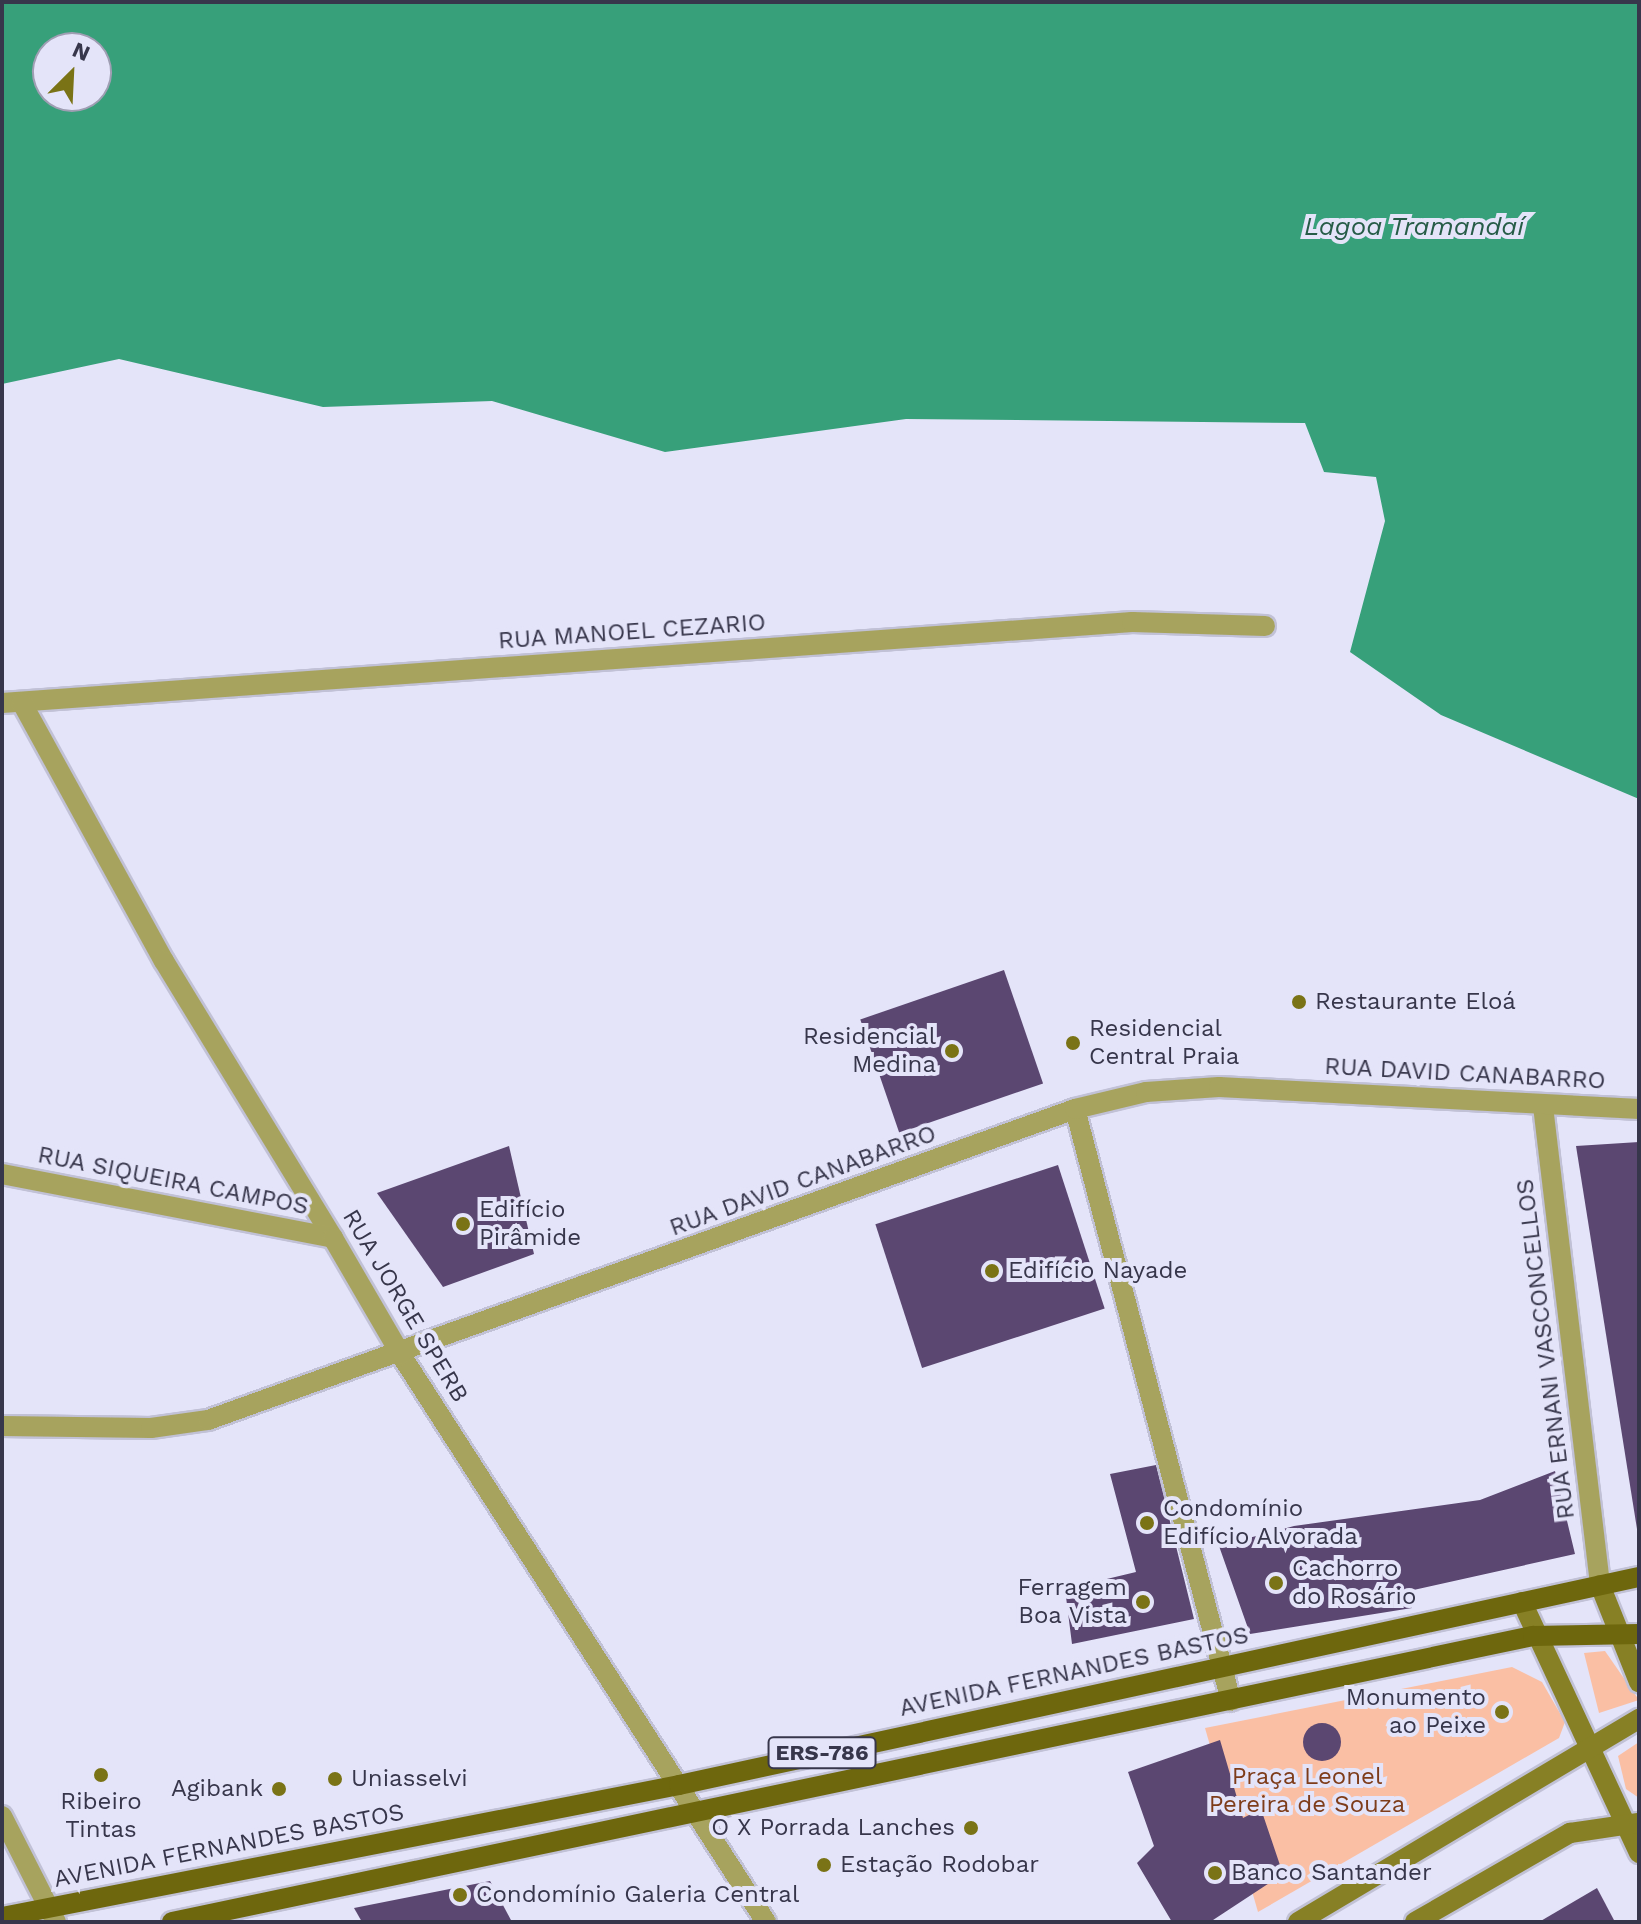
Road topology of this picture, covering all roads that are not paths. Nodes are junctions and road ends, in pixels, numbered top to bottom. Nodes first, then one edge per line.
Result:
1 (1265, 626) dead end
2 (12, 703) edge
3 (1543, 1106) junction
4 (1075, 1109) junction
5 (1639, 1109) edge
6 (2, 1174) edge
7 (333, 1238) junction
8 (401, 1355) junction
9 (2, 1426) edge
10 (1639, 1577) edge
11 (1600, 1585) junction
12 (1522, 1602) junction
13 (1615, 1631) junction
14 (1639, 1634) edge
15 (1533, 1636) junction
16 (1222, 1666) junction
17 (1639, 1682) edge
18 (1231, 1701) junction
19 (1639, 1719) edge
20 (1592, 1748) junction
21 (679, 1785) junction
22 (696, 1815) junction
23 (2, 1816) edge
24 (1633, 1824) edge
25 (1639, 1853) edge
26 (52, 1915) edge
27 (2, 1917) edge
28 (172, 1922) edge
29 (766, 1922) edge
30 (1298, 1922) edge
31 (1415, 1922) edge

1 - 2 street, RUA MANOEL CEZARIO
2 - 7 street, RUA JORGE SPERB
3 - 4 street, RUA DAVID CANABARRO
3 - 5 street, RUA DAVID CANABARRO
3 - 11 street, RUA ERNANI VASCONCELLOS
4 - 8 street, RUA DAVID CANABARRO
4 - 16 street
6 - 7 street, RUA SIQUEIRA CAMPOS
7 - 8 street, RUA JORGE SPERB
8 - 9 street, RUA DAVID CANABARRO
8 - 21 street, RUA JORGE SPERB
10 - 11 main road, AVENIDA FERNANDES BASTOS / ERS-786
11 - 12 main road, AVENIDA FERNANDES BASTOS / ERS-786
11 - 13 main road
12 - 15 main road
12 - 16 main road, AVENIDA FERNANDES BASTOS / ERS-786
13 - 14 main road
13 - 15 main road
13 - 17 main road
15 - 18 main road, ERS-786
15 - 20 main road
16 - 18 street
16 - 21 main road, AVENIDA FERNANDES BASTOS / ERS-786
18 - 22 main road, ERS-786
19 - 20 main road
20 - 24 main road
20 - 30 main road
21 - 22 street, RUA JORGE SPERB
21 - 26 main road, AVENIDA FERNANDES BASTOS / ERS-786
22 - 28 main road, ERS-786
22 - 29 street, RUA JORGE SPERB
23 - 26 street
24 - 25 main road
24 - 31 main road
26 - 27 main road, AVENIDA FERNANDES BASTOS / ERS-786

